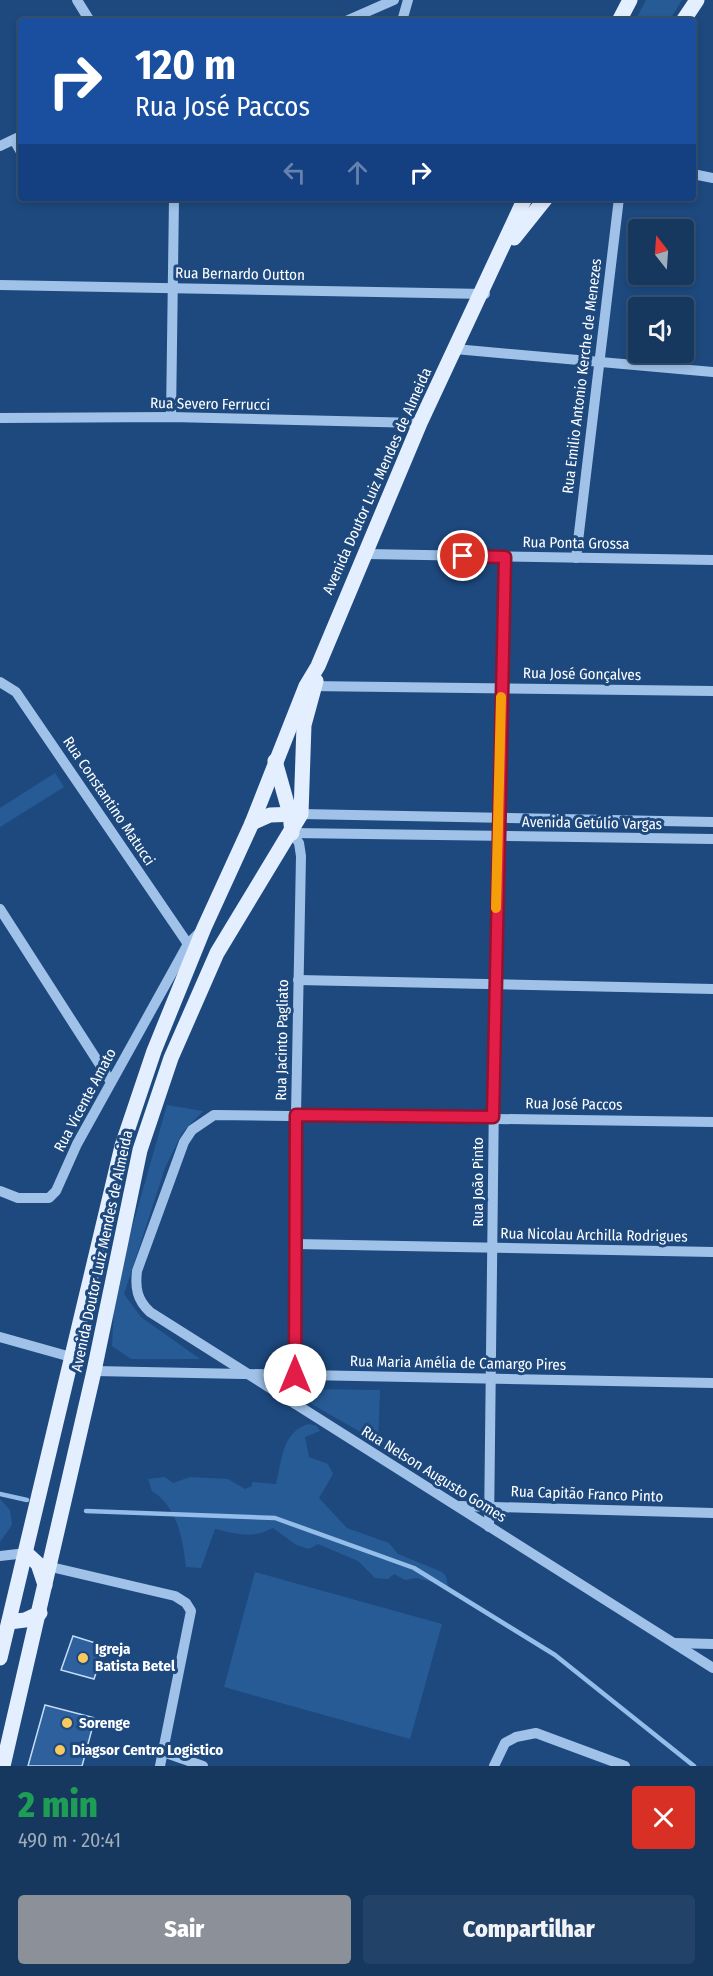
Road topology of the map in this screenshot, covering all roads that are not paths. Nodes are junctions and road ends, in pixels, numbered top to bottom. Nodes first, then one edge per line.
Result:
1 (77, 0) edge
2 (394, 0) edge
3 (408, 0) edge
4 (630, 0) edge
5 (697, 0) edge
6 (88, 18) edge
7 (353, 18) edge
8 (403, 18) edge
9 (621, 18) edge
10 (685, 18) edge
11 (17, 138) edge
12 (0, 146) edge
13 (696, 175) edge
14 (713, 178) edge
15 (174, 201) edge
16 (524, 201) edge
17 (544, 201) edge
18 (618, 201) edge
19 (0, 285) edge
20 (173, 288) junction
21 (483, 294) junction
22 (455, 349) junction
23 (599, 361) junction
24 (713, 372) edge
25 (171, 417) junction
26 (0, 418) edge
27 (420, 423) junction
28 (366, 554) junction
29 (505, 557) junction
30 (576, 558) junction
31 (713, 560) edge
32 (0, 682) edge
33 (310, 686) junction
34 (501, 688) junction
35 (713, 691) edge
36 (275, 761) junction
37 (295, 814) junction
38 (498, 819) junction
39 (713, 822) edge
40 (252, 823) junction
41 (292, 833) junction
42 (497, 837) junction
43 (713, 839) edge
44 (280, 850) junction
45 (302, 856) junction
46 (0, 909) edge
47 (204, 928) junction
48 (188, 944) junction
49 (178, 974) junction
50 (298, 980) junction
51 (495, 984) junction
52 (713, 989) edge
53 (111, 1082) junction
54 (296, 1115) junction
55 (493, 1117) junction
56 (713, 1122) edge
57 (0, 1191) edge
58 (295, 1244) junction
59 (492, 1248) junction
60 (713, 1252) edge
61 (141, 1303) joint
62 (0, 1337) edge
63 (71, 1357) junction
64 (94, 1371) junction
65 (244, 1374) junction
66 (295, 1375) junction
67 (491, 1378) junction
68 (713, 1383) edge
69 (295, 1404) junction
70 (460, 1506) junction
71 (489, 1506) junction
72 (713, 1513) edge
73 (489, 1527) junction
74 (26, 1553) junction
75 (0, 1556) edge
76 (51, 1567) junction
77 (45, 1589) junction
78 (40, 1612) junction
79 (4, 1620) edge
80 (674, 1643) junction
81 (713, 1644) edge
82 (0, 1658) edge
83 (713, 1668) edge
84 (163, 1752) junction
85 (3, 1766) edge
86 (160, 1766) edge
87 (203, 1766) edge
88 (495, 1766) edge
89 (625, 1766) edge

1 - 6 street
2 - 7 street
3 - 8 street
4 - 9 main road
5 - 10 main road
11 - 12 street
13 - 14 street
15 - 20 street
16 - 21 main road, Avenida Doutor Luiz Mendes de Almeida
17 - 21 main road, Avenida Doutor Luiz Mendes de Almeida
18 - 23 street, Rua Emilio Antonio Kerche de Menezes
19 - 20 street, Rua Bernardo Outton
20 - 21 street, Rua Bernardo Outton
20 - 25 street
21 - 22 main road, Avenida Doutor Luiz Mendes de Almeida
22 - 23 street
22 - 27 main road, Avenida Doutor Luiz Mendes de Almeida
23 - 24 street
23 - 30 street, Rua Emilio Antonio Kerche de Menezes
25 - 26 street, Rua Severo Ferrucci
25 - 27 street, Rua Severo Ferrucci
27 - 28 main road, Avenida Doutor Luiz Mendes de Almeida
28 - 29 street, Rua Ponta Grossa
28 - 33 main road, Avenida Doutor Luiz Mendes de Almeida
29 - 30 street, Rua Ponta Grossa
29 - 34 street
30 - 31 street, Rua Ponta Grossa
32 - 48 street, Rua Constantino Matucci
33 - 34 street, Rua José Gonçalves
33 - 36 main road, Avenida Doutor Luiz Mendes de Almeida
33 - 37 main road, Avenida Doutor Luiz Mendes de Almeida
34 - 35 street, Rua José Gonçalves
34 - 38 street
36 - 37 main road
36 - 40 main road, Avenida Doutor Luiz Mendes de Almeida
37 - 38 street, Avenida Getúlio Vargas
37 - 40 main road
37 - 41 main road, Avenida Doutor Luiz Mendes de Almeida
38 - 39 street, Avenida Getúlio Vargas
38 - 42 street, Rua João Pinto
40 - 47 main road, Avenida Doutor Luiz Mendes de Almeida
41 - 42 street, Avenida Getúlio Vargas
41 - 44 main road, Avenida Doutor Luiz Mendes de Almeida
41 - 45 street, Rua Jacinto Pagliato
42 - 43 street, Avenida Getúlio Vargas
42 - 51 street, Rua João Pinto
44 - 45 street
44 - 64 main road, Avenida Doutor Luiz Mendes de Almeida
45 - 50 street, Rua Jacinto Pagliato
46 - 53 street
47 - 48 street, Rua Vicente Amato
47 - 49 main road, Avenida Doutor Luiz Mendes de Almeida
48 - 49 street, Rua Vicente Amato
49 - 53 street, Rua Vicente Amato
49 - 63 main road, Avenida Doutor Luiz Mendes de Almeida
50 - 51 street
50 - 54 street, Rua Jacinto Pagliato
51 - 52 street
51 - 55 street, Rua João Pinto
53 - 57 street, Rua Vicente Amato
54 - 55 street, Rua José Paccos
54 - 58 street, Rua Jacinto Pagliato
54 - 61 street, Rua José Paccos
55 - 56 street, Rua José Paccos
55 - 59 street, Rua João Pinto
58 - 59 street, Rua Nicolau Archilla Rodrigues
58 - 66 street, Rua Jacinto Pagliato
59 - 60 street, Rua Nicolau Archilla Rodrigues
59 - 67 street, Rua João Pinto
61 - 65 street, Rua Nelson Augusto Gomes
62 - 63 street
63 - 74 main road, Avenida Doutor Luiz Mendes de Almeida
64 - 65 street, Rua Maria Amélia de Camargo Pires
64 - 76 main road, Avenida Doutor Luiz Mendes de Almeida
65 - 66 street, Rua Maria Amélia de Camargo Pires
65 - 69 street, Rua Nelson Augusto Gomes
66 - 67 street, Rua Maria Amélia de Camargo Pires
66 - 69 street, Rua Jacinto Pagliato
67 - 68 street, Rua Maria Amélia de Camargo Pires
67 - 71 street, Rua João Pinto
69 - 70 street, Rua Nelson Augusto Gomes
70 - 71 street, Rua Capitão Franco Pinto
70 - 73 street, Rua Nelson Augusto Gomes
71 - 72 street, Rua Capitão Franco Pinto
71 - 73 street, Rua João Pinto
73 - 80 street, Rua Nelson Augusto Gomes
74 - 75 street
74 - 77 main road
74 - 79 main road, Avenida Doutor Luiz Mendes de Almeida
76 - 77 main road, Avenida Doutor Luiz Mendes de Almeida
76 - 84 street
77 - 78 main road, Avenida Doutor Luiz Mendes de Almeida
78 - 79 main road
78 - 85 main road, Avenida Doutor Luiz Mendes de Almeida
79 - 82 main road, Avenida Doutor Luiz Mendes de Almeida
80 - 81 street
80 - 83 street, Rua Nelson Augusto Gomes
84 - 86 street
84 - 87 street
88 - 89 street

